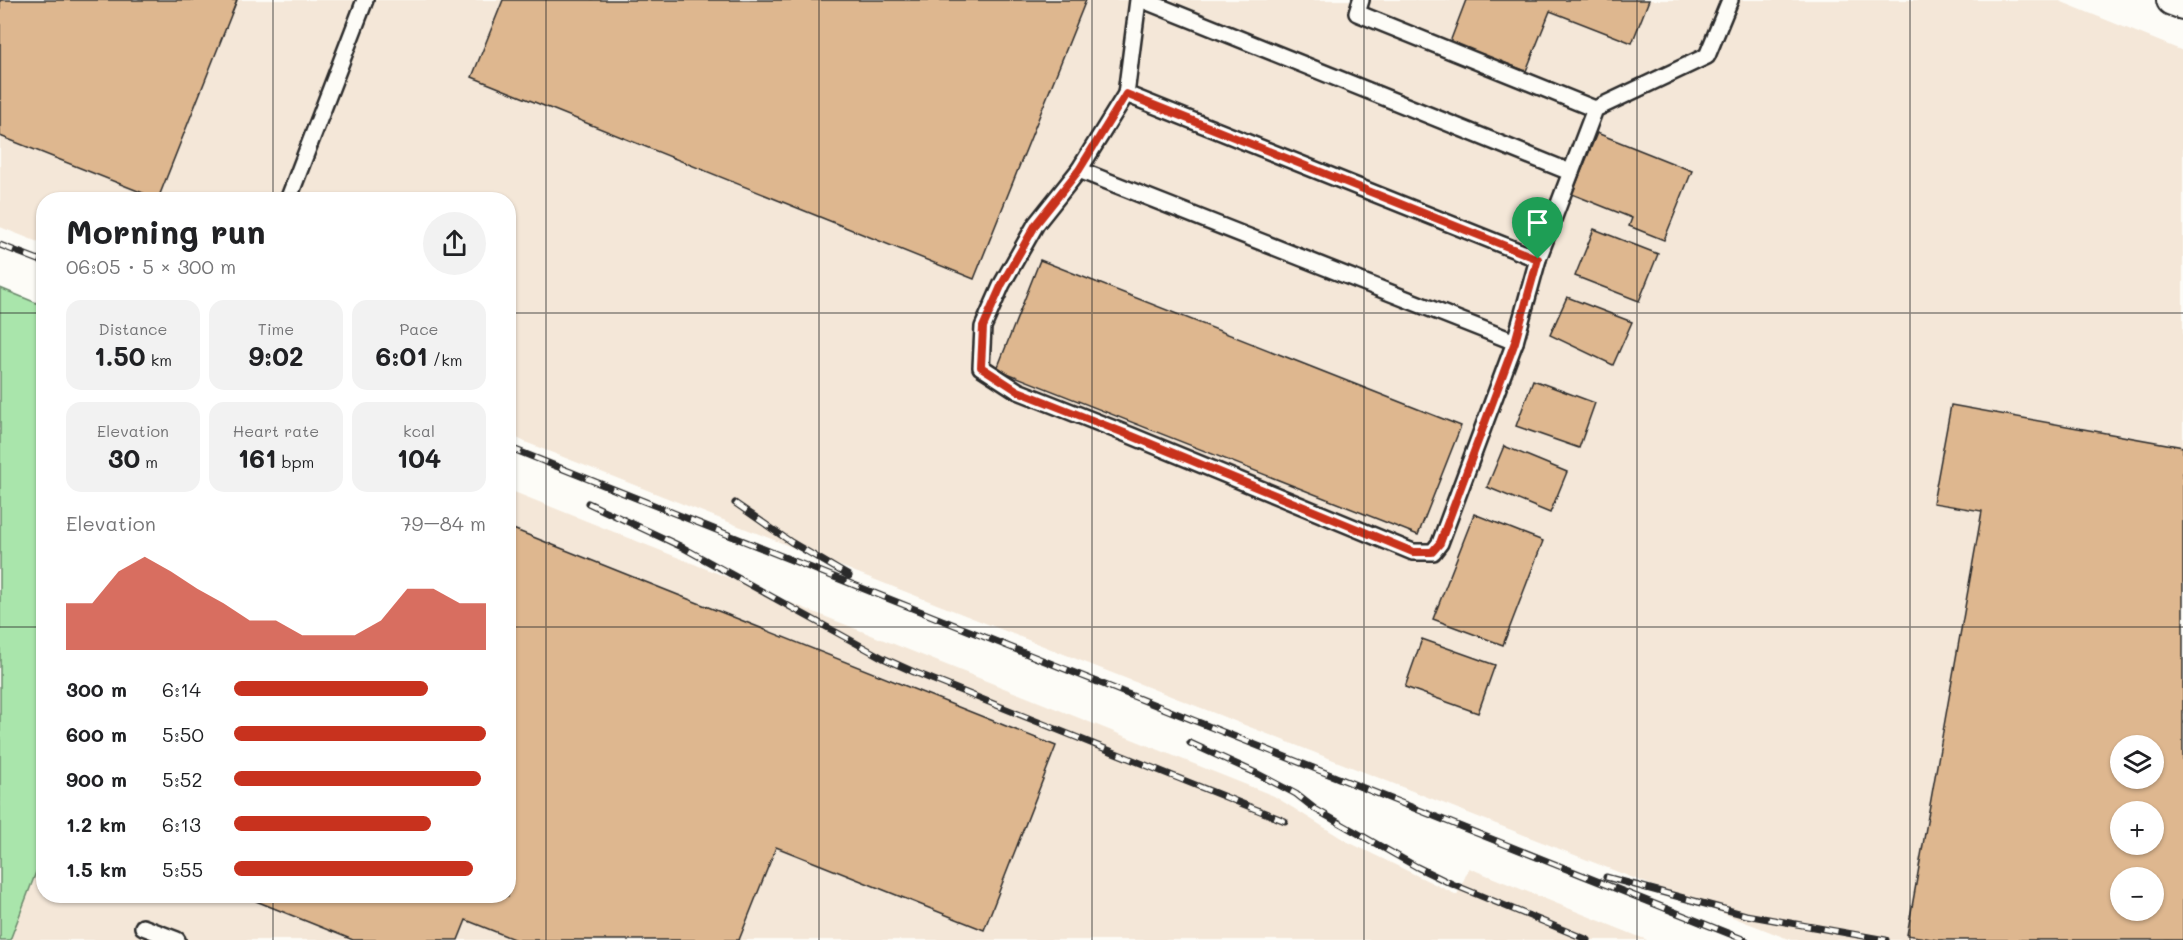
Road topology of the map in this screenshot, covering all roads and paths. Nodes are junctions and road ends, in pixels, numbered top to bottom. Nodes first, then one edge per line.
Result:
1 (365, 0) edge
2 (1138, 0) edge
3 (1143, 0) edge
4 (1361, 0) edge
5 (1730, 0) edge
6 (2172, 0) edge
7 (2183, 4) edge
8 (1126, 94) junction
9 (1595, 109) junction
10 (1079, 170) junction
11 (1570, 172) junction
12 (291, 192) edge
13 (1538, 259) junction
14 (1515, 342) junction
15 (143, 927) dead end
16 (177, 940) edge

1 - 12 lane
2 - 8 lane
3 - 11 lane
4 - 9 lane
5 - 9 lane
6 - 7 street
8 - 10 lane
8 - 13 lane
9 - 11 lane
10 - 14 lane
10 - 14 lane
11 - 13 lane
13 - 14 lane
15 - 16 lane

